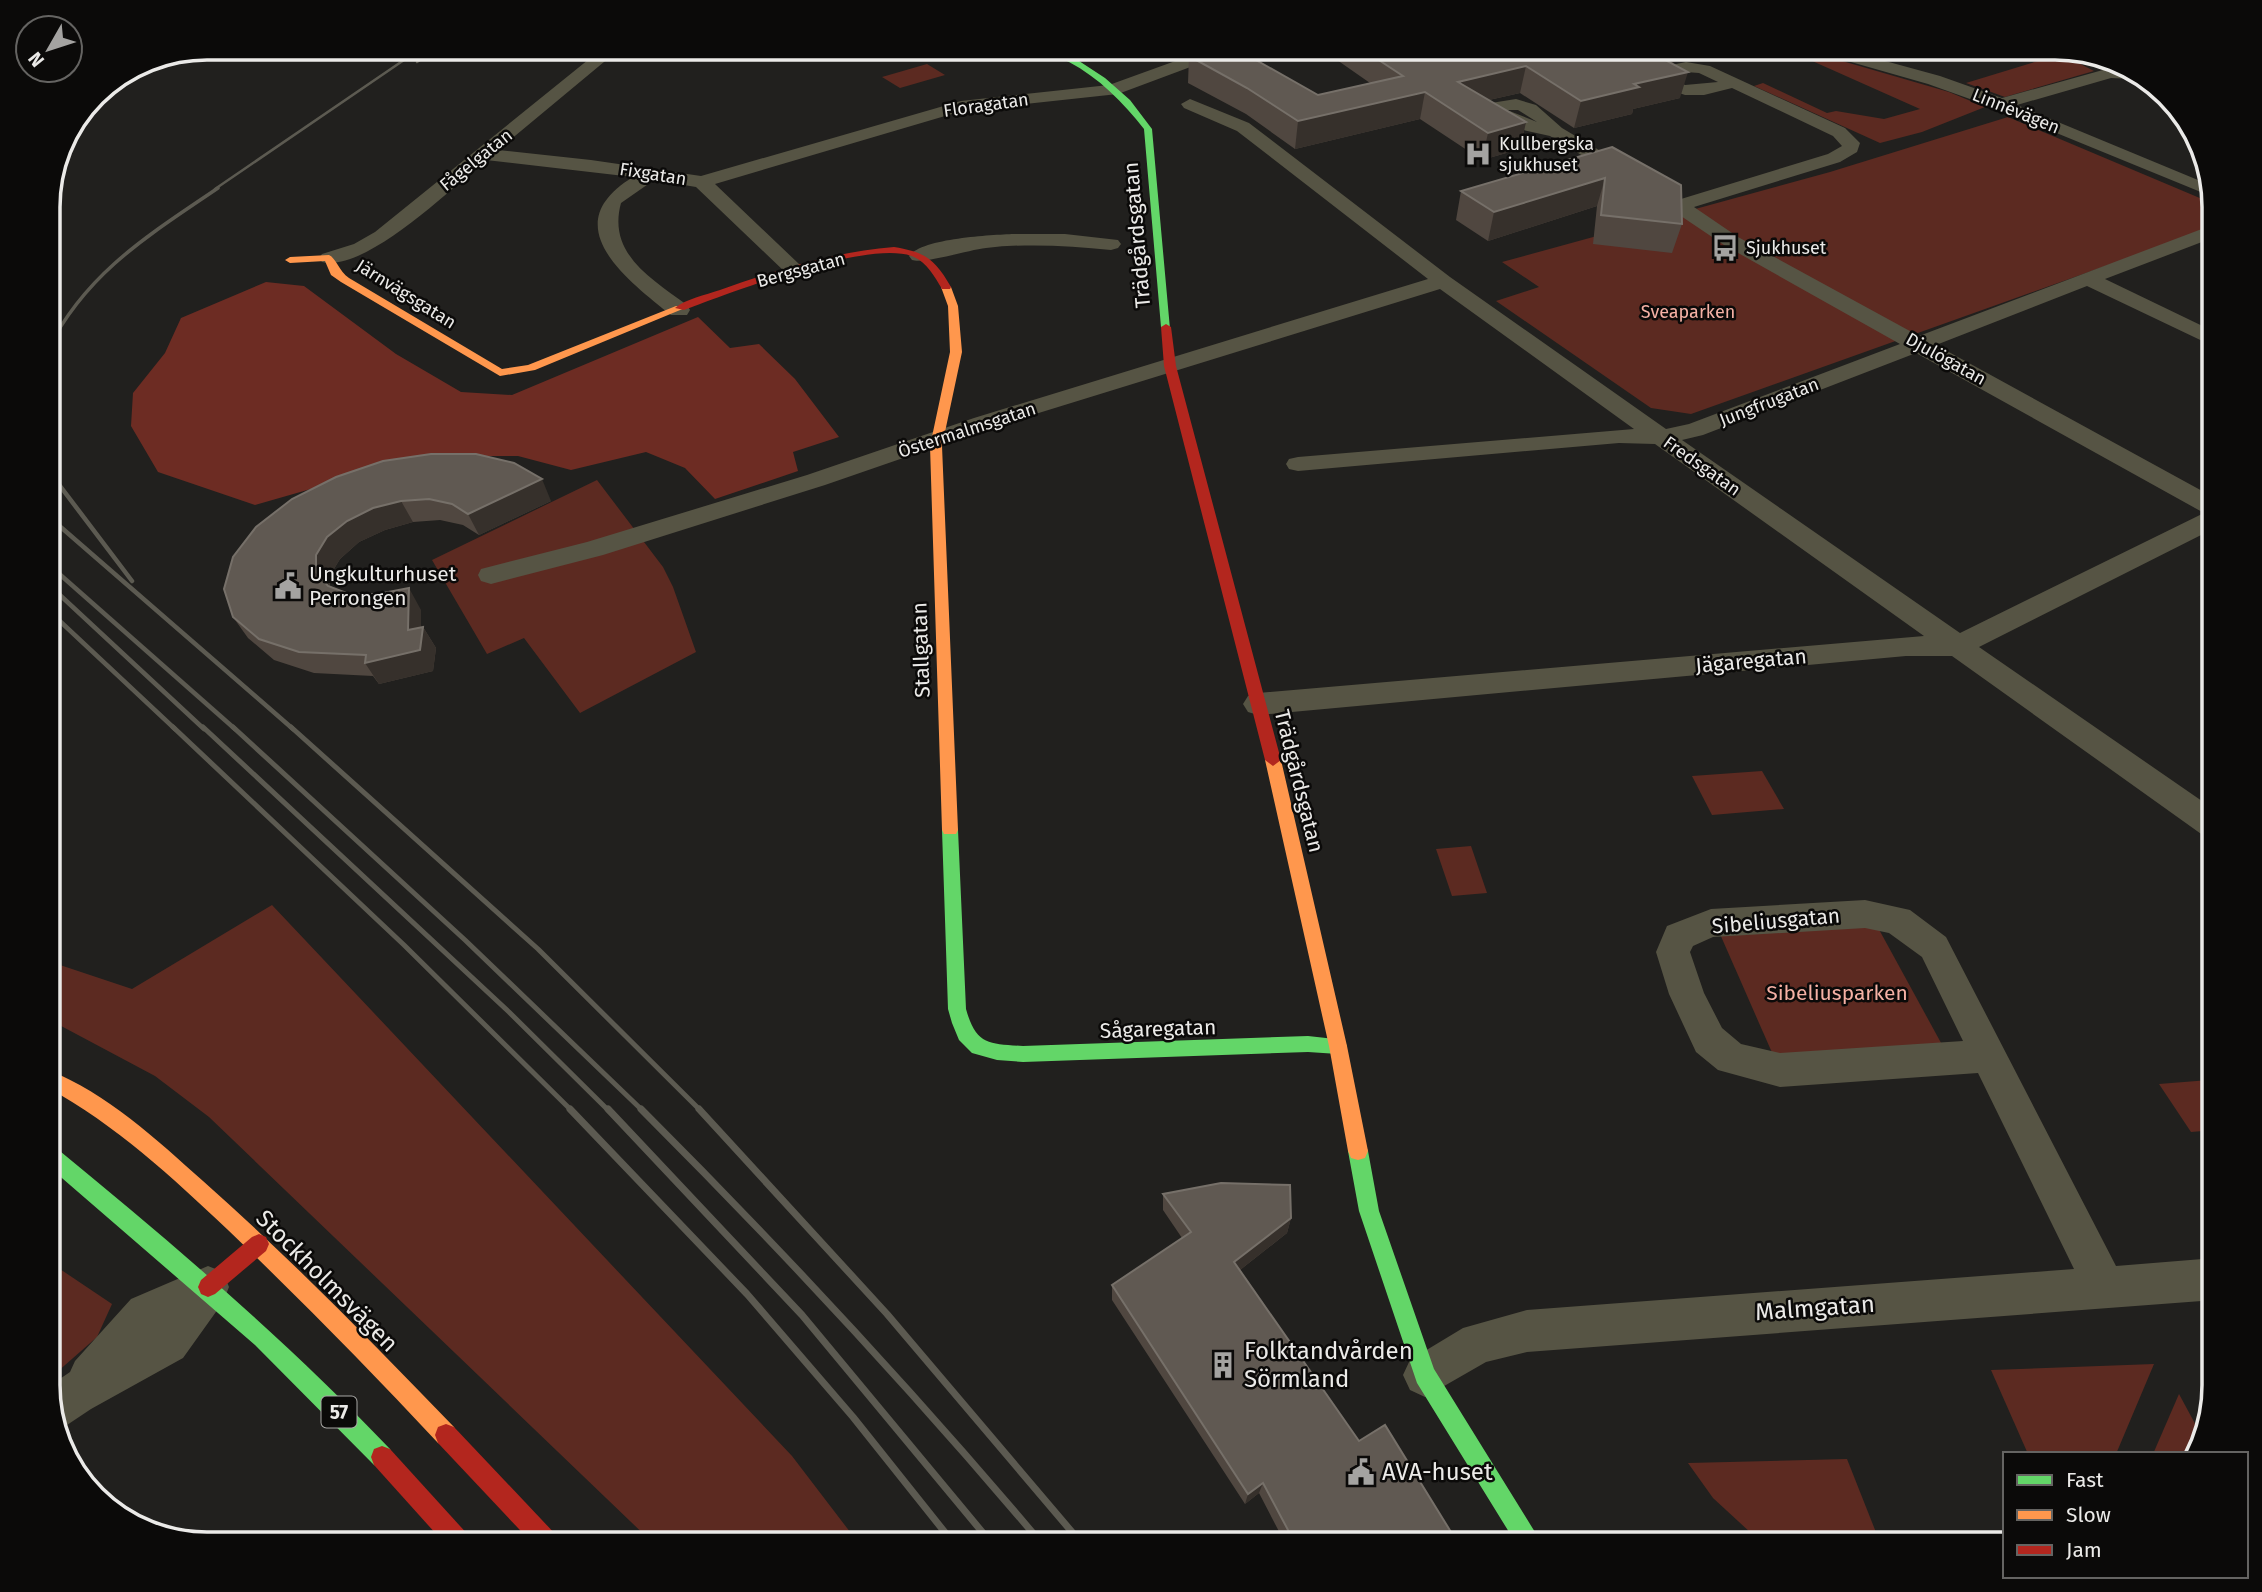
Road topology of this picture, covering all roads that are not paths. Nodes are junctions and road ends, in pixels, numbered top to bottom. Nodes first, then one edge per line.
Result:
1 (598, 60) edge
2 (1071, 60) edge
3 (1194, 60) edge
4 (1862, 60) edge
5 (2097, 66) edge
6 (2110, 73) junction
7 (2117, 73) edge
8 (1733, 83) dead end
9 (1112, 90) junction
10 (1190, 104) dead end
11 (2001, 104) junction
12 (1556, 132) dead end
13 (481, 155) junction
14 (653, 173) junction
15 (702, 183) junction
16 (2201, 188) edge
17 (1679, 206) junction
18 (2202, 235) edge
19 (1111, 244) dead end
20 (919, 256) junction
21 (329, 258) junction
22 (290, 260) dead end
23 (792, 268) junction
24 (2088, 279) junction
25 (1443, 281) junction
26 (679, 310) junction
27 (2202, 334) edge
28 (1918, 344) junction
29 (1170, 366) junction
30 (503, 373) joint
31 (1661, 437) junction
32 (938, 438) junction
33 (1298, 464) dead end
34 (2202, 502) edge
35 (2202, 524) edge
36 (491, 575) dead end
37 (1957, 646) junction
38 (1258, 704) junction
39 (2202, 818) edge
40 (1338, 1046) junction
41 (979, 1050) joint
42 (1991, 1056) junction
43 (60, 1086) edge
44 (60, 1163) edge
45 (259, 1244) junction
46 (2202, 1280) edge
47 (2104, 1286) junction
48 (208, 1287) junction
49 (1425, 1374) junction
50 (64, 1402) edge
51 (450, 1532) edge
52 (538, 1532) edge
53 (1523, 1532) edge

1 - 13 street, Fågelgatan
2 - 9 street, Trädgårdsgatan
3 - 9 street, Floragatan
4 - 11 street, Linnévägen
5 - 6 street
6 - 7 street
6 - 11 street
8 - 17 street
9 - 15 street, Floragatan
9 - 29 street, Trädgårdsgatan
10 - 25 street, Fredsgatan
11 - 16 street, Linnévägen
12 - 17 street, Djulögatan
13 - 14 street, Fixgatan
13 - 21 street, Fågelgatan
14 - 15 street, Fixgatan
14 - 26 street
15 - 23 street, Fixgatan
17 - 28 street, Djulögatan
18 - 24 street, Jungfrugatan
19 - 20 street, Bergsgatan
20 - 23 street, Bergsgatan
20 - 32 street, Stallgatan
21 - 22 street, Järnvägsgatan
21 - 30 street, Järnvägsgatan
23 - 26 street, Bergsgatan
24 - 27 street
24 - 28 street, Jungfrugatan
25 - 29 street, Östermalmsgatan
25 - 31 street, Fredsgatan
26 - 30 street, Bergsgatan
28 - 31 street, Jungfrugatan
28 - 34 street, Djulögatan
29 - 32 street, Östermalmsgatan
29 - 38 street, Trädgårdsgatan
31 - 33 street, Jungfrugatan
31 - 37 street, Fredsgatan
32 - 36 street, Östermalmsgatan
32 - 41 street, Stallgatan
35 - 37 street, Jägaregatan
37 - 38 street, Jägaregatan
37 - 39 street, Fredsgatan
38 - 40 street, Trädgårdsgatan
40 - 41 street, Sågaregatan
40 - 49 street, Trädgårdsgatan
42 - 42 street, Sibeliusgatan
42 - 47 street, Sibeliusgatan
43 - 45 street, Stockholmsvägen
44 - 48 street, 57
45 - 48 street
45 - 52 street, Stockholmsvägen
46 - 47 street, Malmgatan
47 - 49 street, Malmgatan
48 - 50 street
48 - 51 street, 57
49 - 53 street, Trädgårdsgatan

